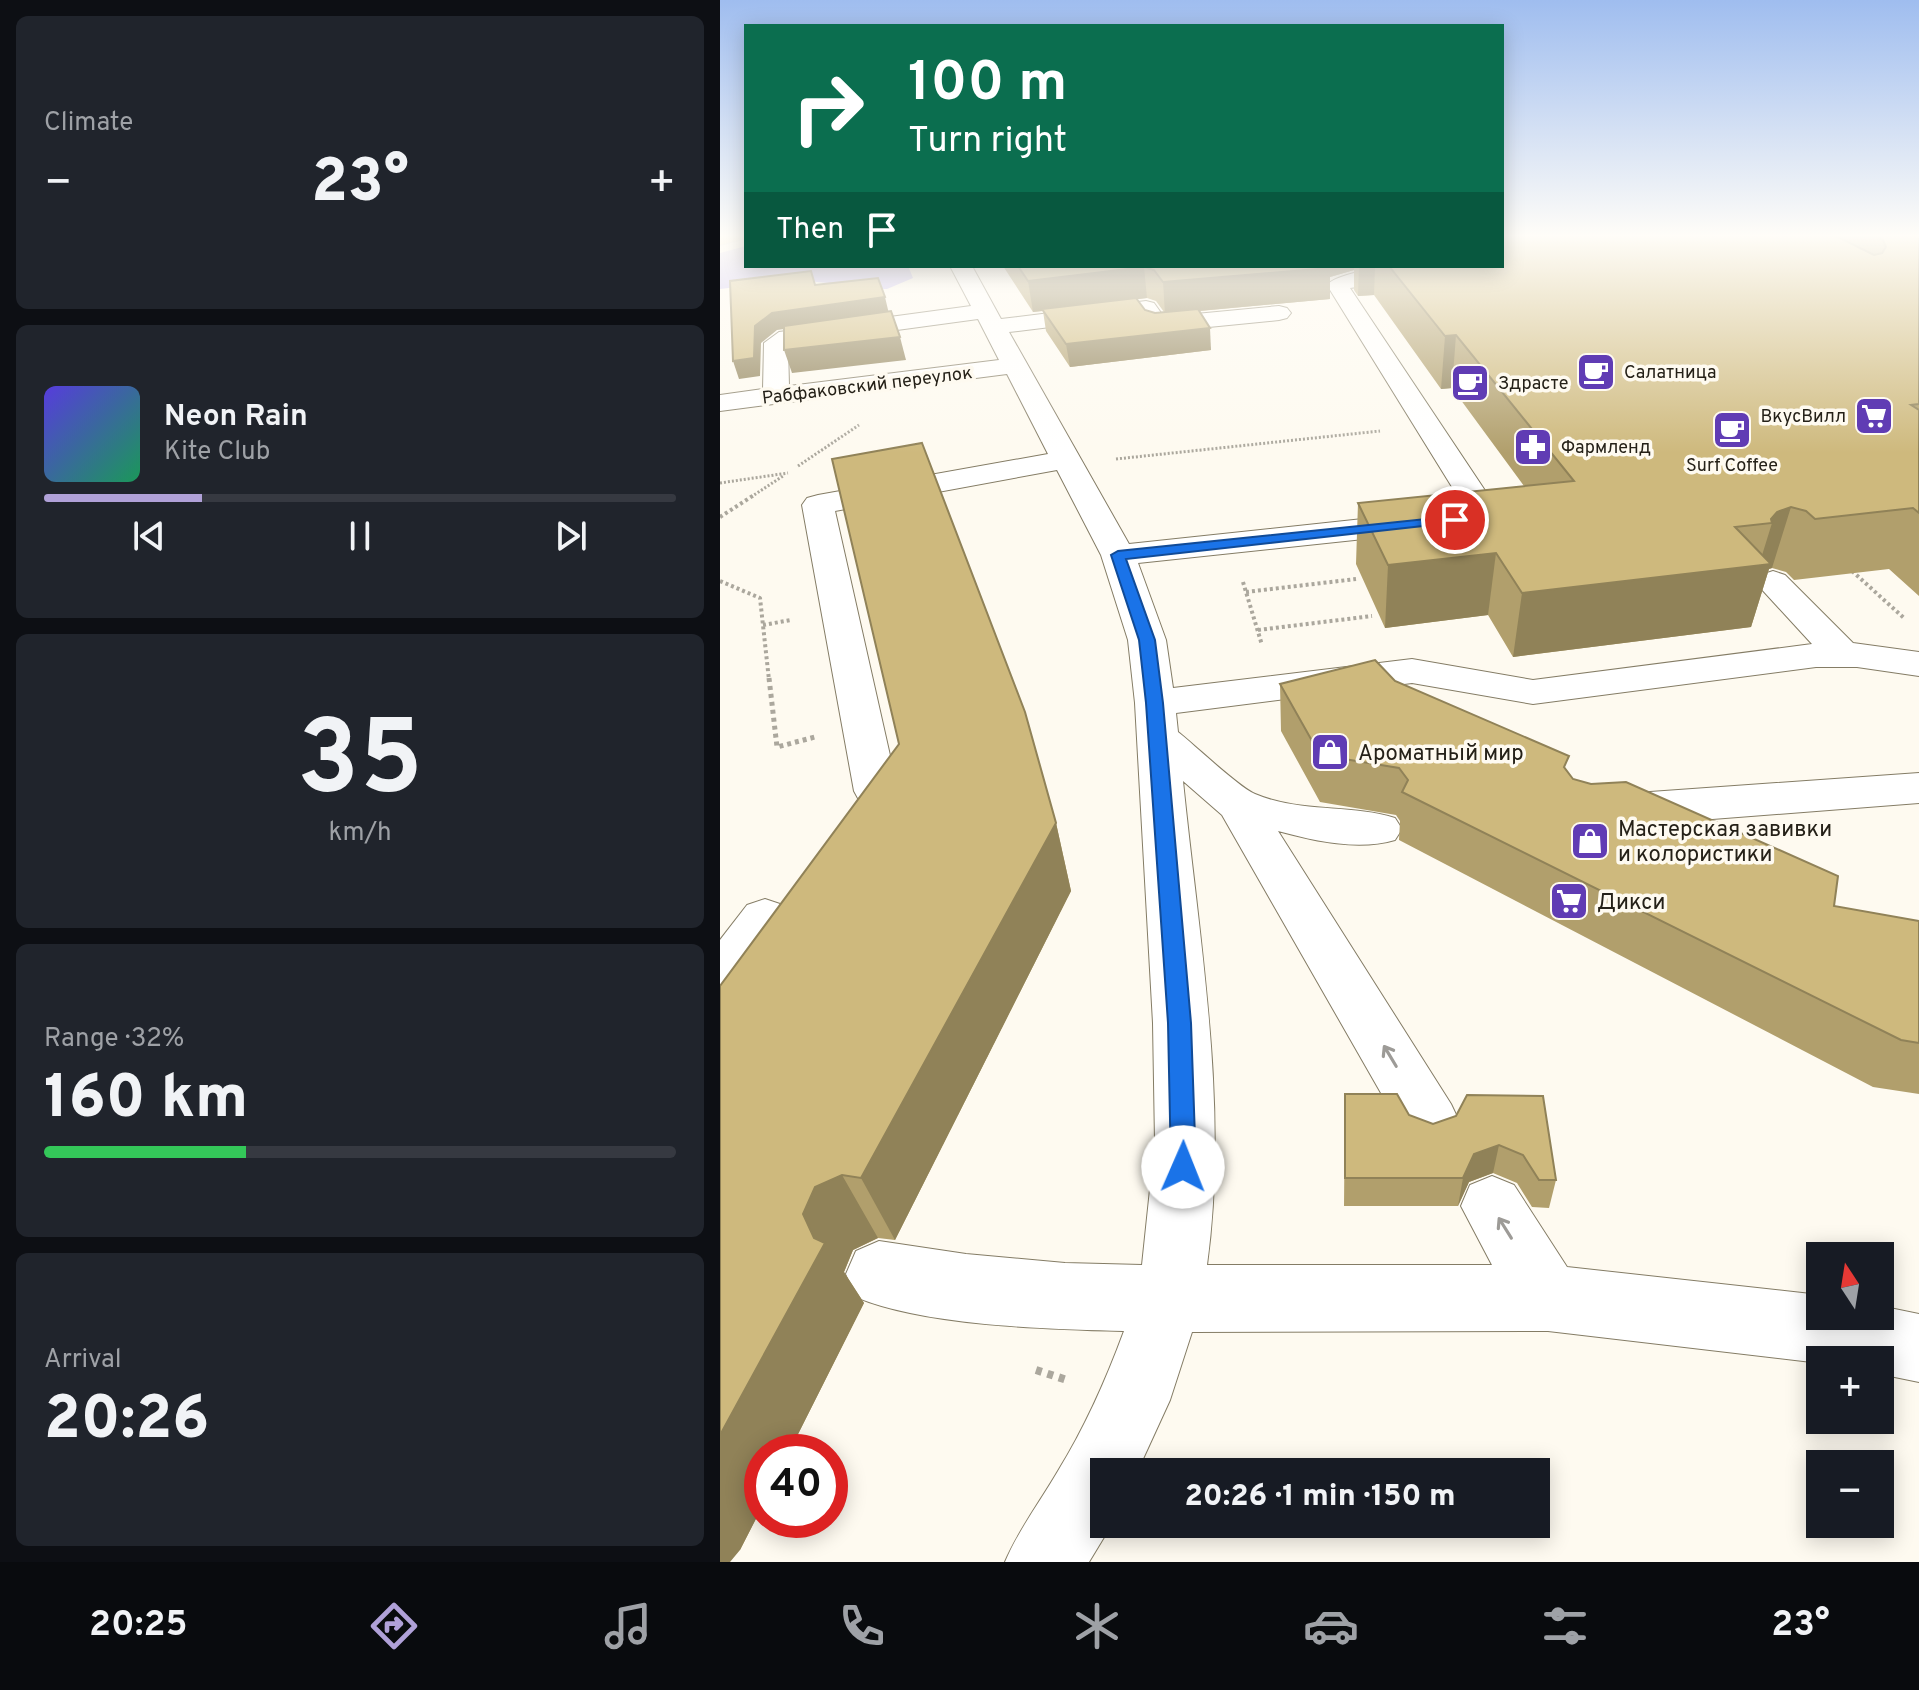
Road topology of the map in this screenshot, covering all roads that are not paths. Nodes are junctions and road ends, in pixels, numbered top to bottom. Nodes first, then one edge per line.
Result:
1 (982, 307) edge
2 (1352, 307) edge
3 (1279, 313) edge
4 (988, 319) junction
5 (1013, 366) junction
6 (776, 396) junction
7 (720, 403) edge
8 (1065, 462) junction
9 (1118, 555) junction
10 (1773, 582) edge
11 (1842, 654) junction
12 (1919, 664) edge
13 (1156, 720) junction
14 (1919, 788) edge
15 (876, 791) edge
16 (1239, 805) junction
17 (1580, 813) edge
18 (1379, 829) dead end
19 (765, 918) dead end
20 (720, 979) edge
21 (1430, 1123) edge
22 (1492, 1206) dead end
23 (879, 1274) dead end
24 (1548, 1298) junction
25 (1169, 1299) junction
26 (1919, 1348) edge
27 (1044, 1562) edge

1 - 4 street
2 - 9 street
3 - 4 street
4 - 5 street
4 - 6 street
5 - 6 street, Рабфаковский переулок
5 - 8 street
6 - 7 street, Рабфаковский переулок
8 - 9 street
8 - 15 street
9 - 13 street
10 - 11 street
11 - 12 street
11 - 13 street
13 - 16 street
13 - 25 street
14 - 17 street
16 - 18 street
21 -> 16 street
19 - 20 street
24 -> 22 street
23 - 25 street
24 - 25 street
24 - 26 street
25 - 27 street

